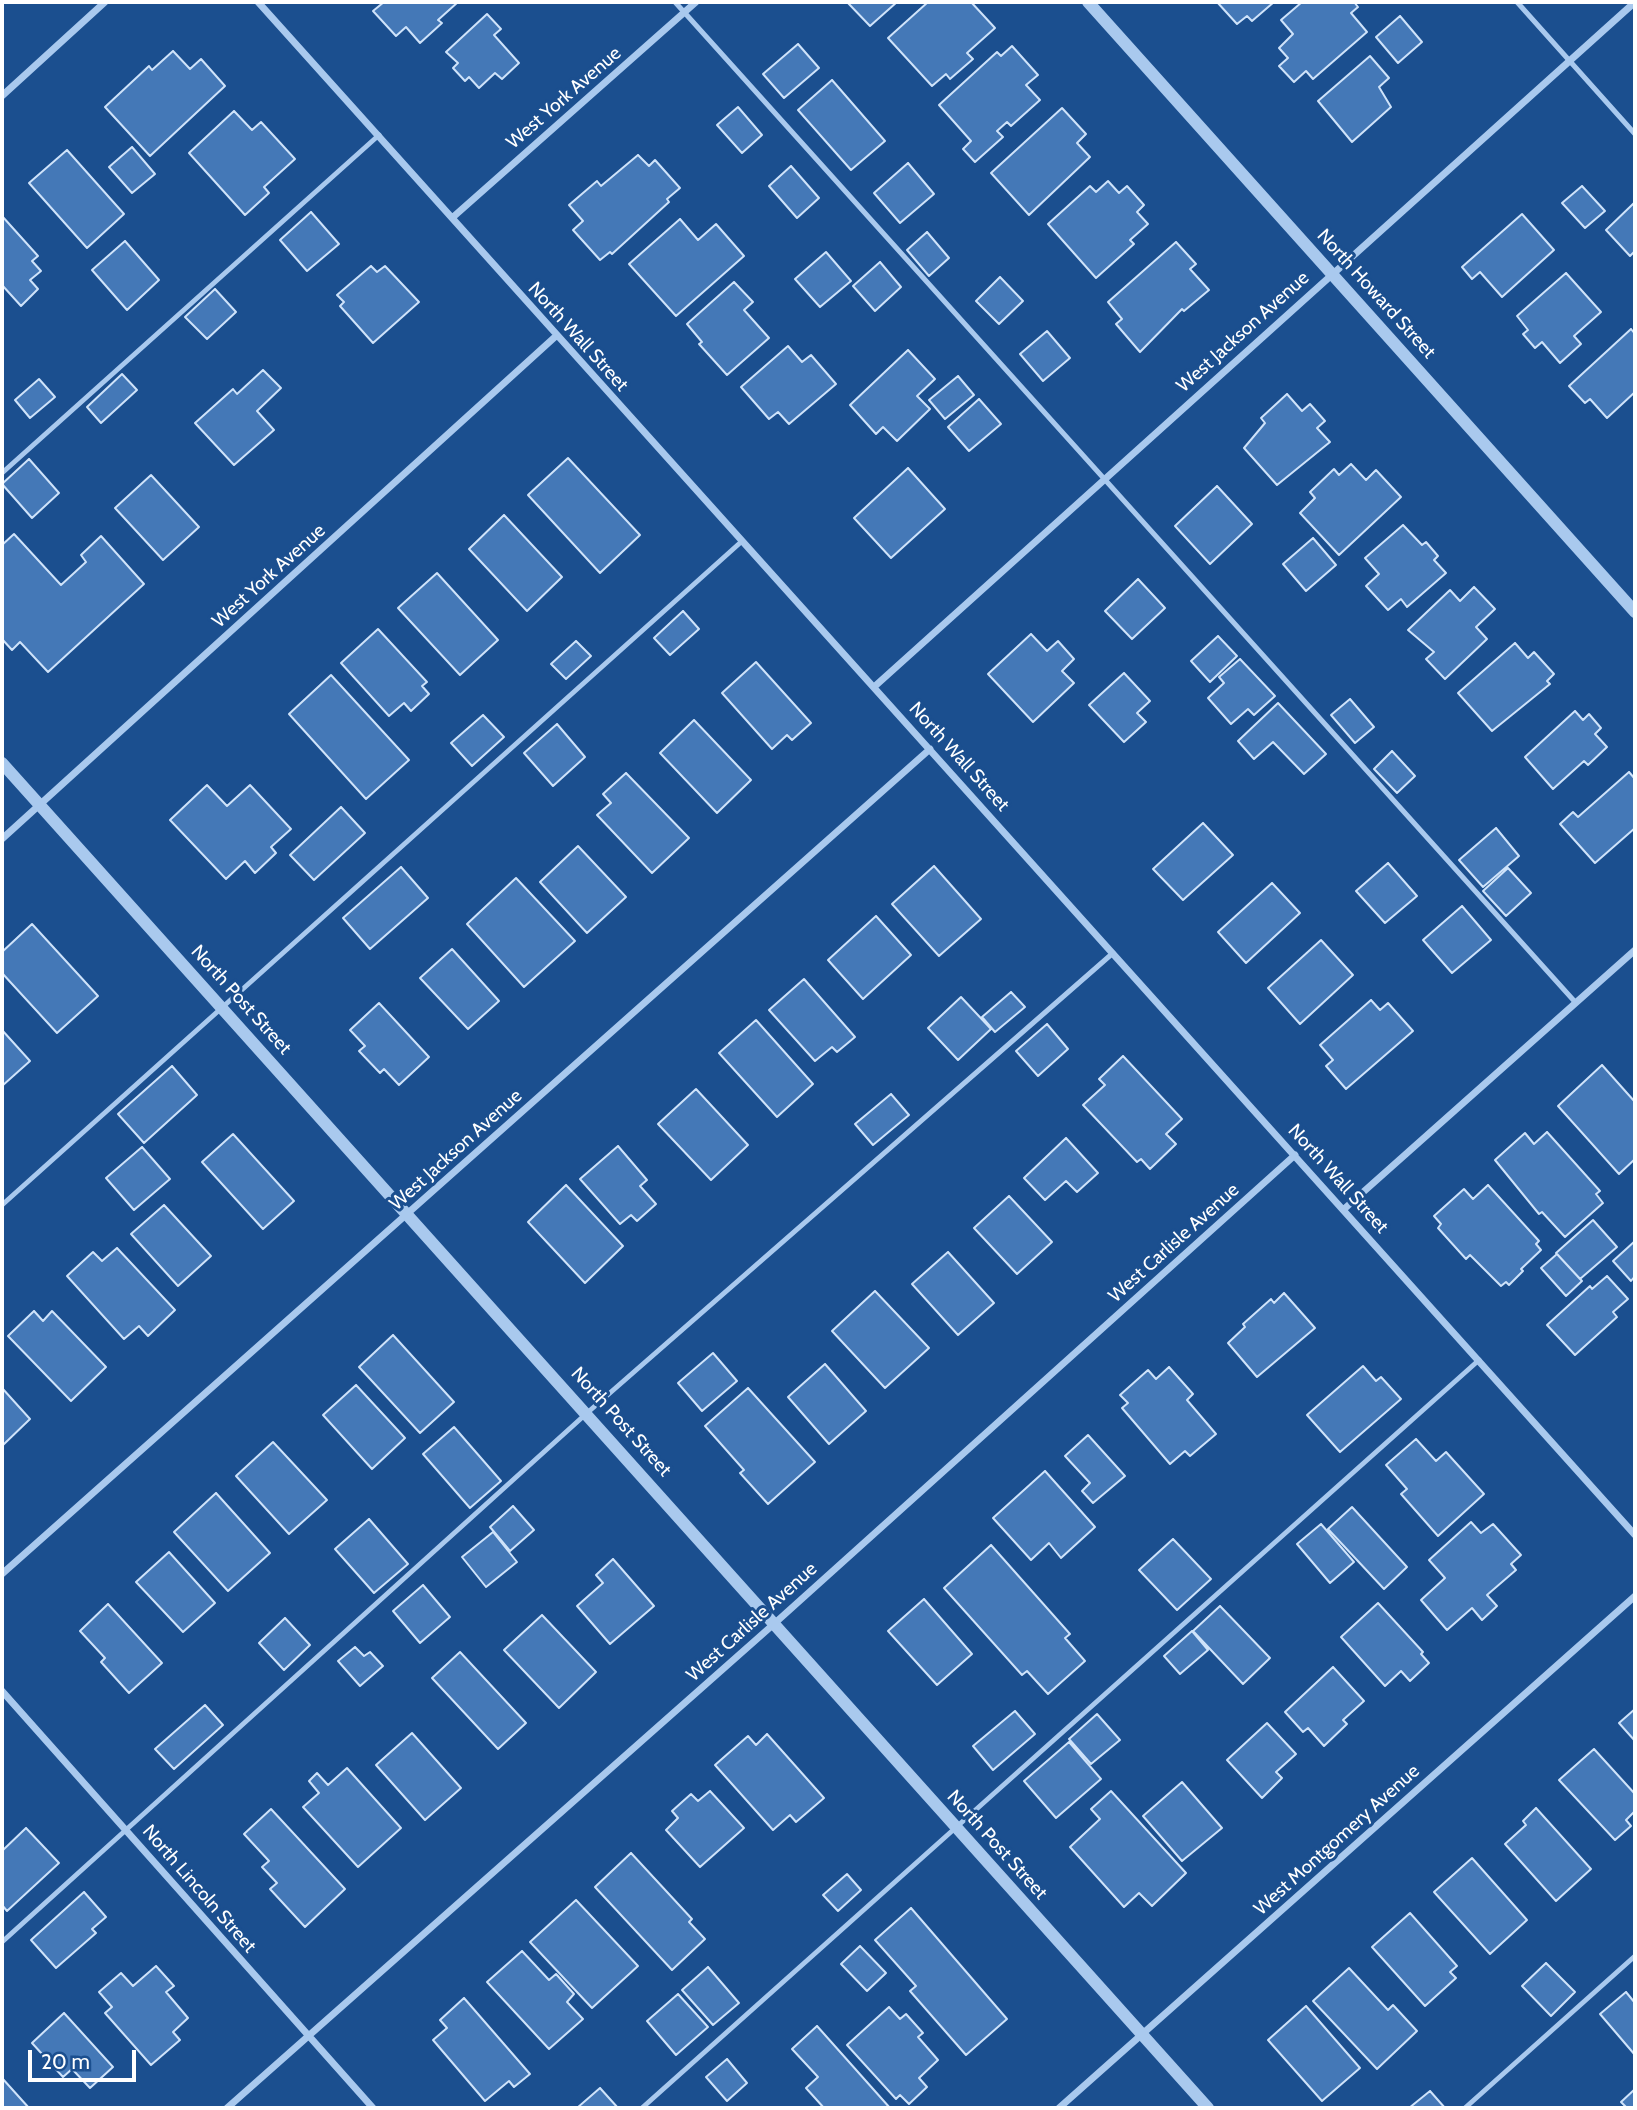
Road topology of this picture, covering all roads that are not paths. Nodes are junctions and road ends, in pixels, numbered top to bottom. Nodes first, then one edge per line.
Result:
1 (105, 2) edge
2 (258, 2) edge
3 (675, 2) edge
4 (696, 2) edge
5 (1088, 2) edge
6 (1517, 2) edge
7 (1635, 2) edge
8 (685, 12) junction
9 (1570, 61) junction
10 (2, 96) edge
11 (1635, 134) edge
12 (379, 135) junction
13 (452, 218) junction
14 (1332, 274) junction
15 (556, 336) junction
16 (2, 473) edge
17 (1103, 480) junction
18 (741, 542) junction
19 (1635, 612) edge
20 (874, 687) junction
21 (930, 748) junction
22 (2, 763) edge
23 (40, 806) junction
24 (2, 839) edge
25 (1635, 950) edge
26 (1114, 953) junction
27 (1576, 1003) junction
28 (222, 1008) junction
29 (1295, 1155) junction
30 (2, 1205) edge
31 (1343, 1210) junction
32 (408, 1213) junction
33 (1479, 1360) junction
34 (587, 1413) junction
35 (1635, 1535) edge
36 (2, 1574) edge
37 (1635, 1596) edge
38 (775, 1623) junction
39 (2, 1691) edge
40 (956, 1829) junction
41 (127, 1831) junction
42 (2, 1942) edge
43 (1635, 1956) edge
44 (1141, 2035) junction
45 (308, 2036) junction
46 (227, 2108) edge
47 (373, 2108) edge
48 (642, 2108) edge
49 (1059, 2108) edge
50 (1208, 2108) edge
51 (1465, 2108) edge

1 - 10 street
2 - 12 street, North Wall Street
3 - 8 lane
4 - 8 street, West York Avenue
5 - 14 street, North Howard Street
6 - 9 lane
7 - 9 street, West Jackson Avenue
8 - 13 street, West York Avenue
8 - 17 lane
9 - 11 lane
9 - 14 street, West Jackson Avenue
12 - 13 street, North Wall Street
12 - 16 lane
13 - 15 street, North Wall Street
14 - 17 street, West Jackson Avenue
14 - 19 street, North Howard Street
15 - 18 street, North Wall Street
15 - 23 street, West York Avenue
17 - 20 street, West Jackson Avenue
17 - 27 lane
18 - 20 street, North Wall Street
18 - 28 lane
20 - 21 street, North Wall Street
21 - 26 street, North Wall Street
21 - 32 street, West Jackson Avenue
22 - 23 street, North Post Street
23 - 24 street, West York Avenue
23 - 28 street, North Post Street
25 - 27 street
26 - 29 street, North Wall Street
26 - 34 lane
27 - 31 street
28 - 30 lane
28 - 32 street, North Post Street
29 - 31 street, North Wall Street
29 - 38 street, West Carlisle Avenue
31 - 33 street, North Wall Street
32 - 34 street, North Post Street
32 - 36 street, West Jackson Avenue
33 - 35 street, North Wall Street
33 - 40 lane
34 - 38 street, North Post Street
34 - 41 lane
37 - 44 street, West Montgomery Avenue
38 - 40 street, North Post Street
38 - 45 street, West Carlisle Avenue
39 - 41 street, North Lincoln Street
40 - 44 street, North Post Street
40 - 48 lane
41 - 42 lane
41 - 45 street, North Lincoln Street
43 - 51 lane
44 - 49 street, West Montgomery Avenue
44 - 50 street, North Post Street
45 - 46 street, West Carlisle Avenue
45 - 47 street, North Lincoln Street

